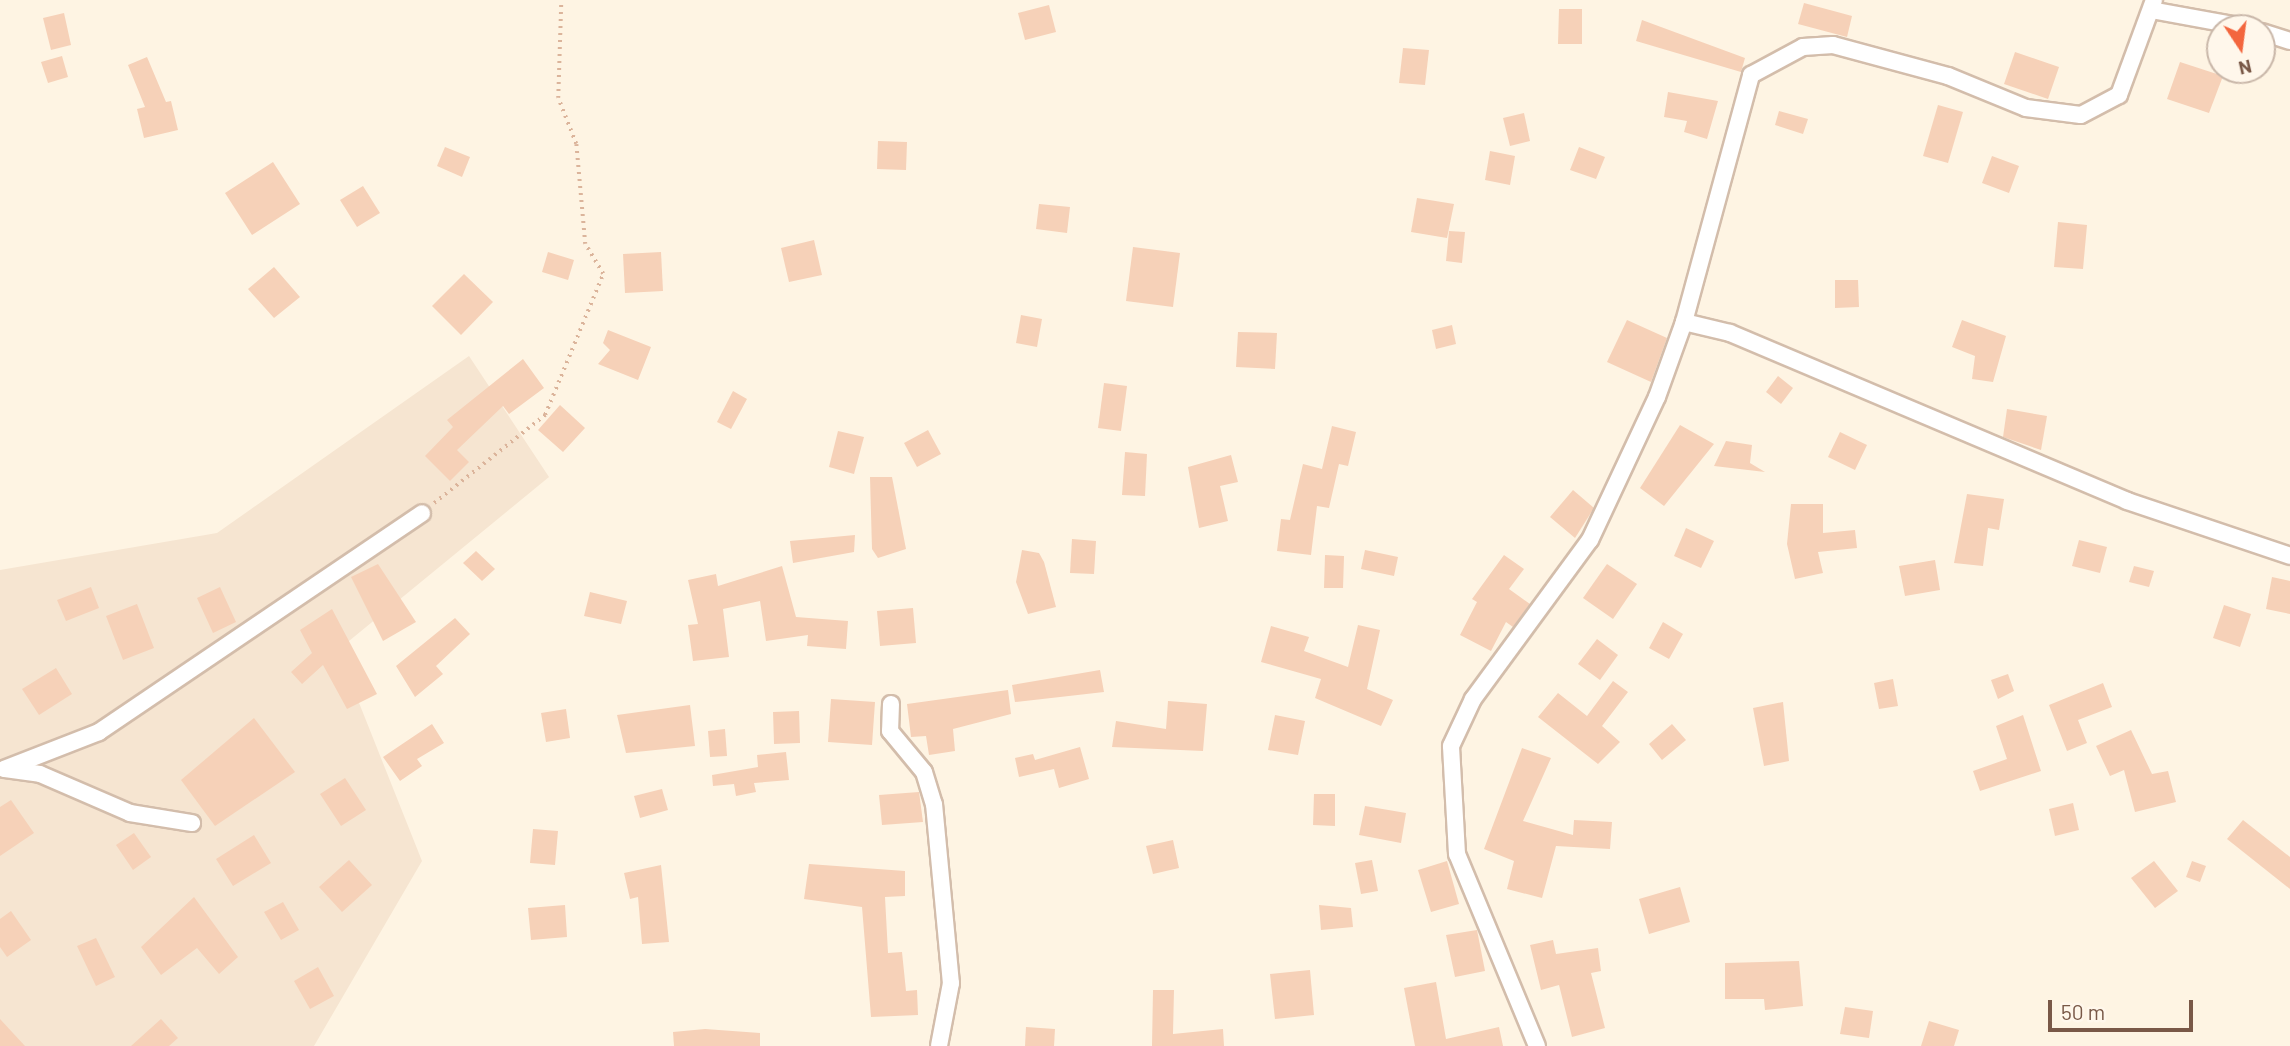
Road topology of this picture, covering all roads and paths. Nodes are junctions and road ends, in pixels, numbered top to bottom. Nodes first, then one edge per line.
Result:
1 (561, 0) edge
2 (2153, 5) edge
3 (2206, 18) edge
4 (1685, 321) junction
5 (422, 513) joint
6 (2290, 556) edge
7 (891, 704) dead end
8 (2, 771) edge
9 (192, 823) dead end
10 (939, 1046) edge
11 (1537, 1046) edge

1 - 5 path
2 - 3 street
2 - 4 street
4 - 6 street
4 - 11 street
5 - 8 street
7 - 10 street
8 - 9 street

